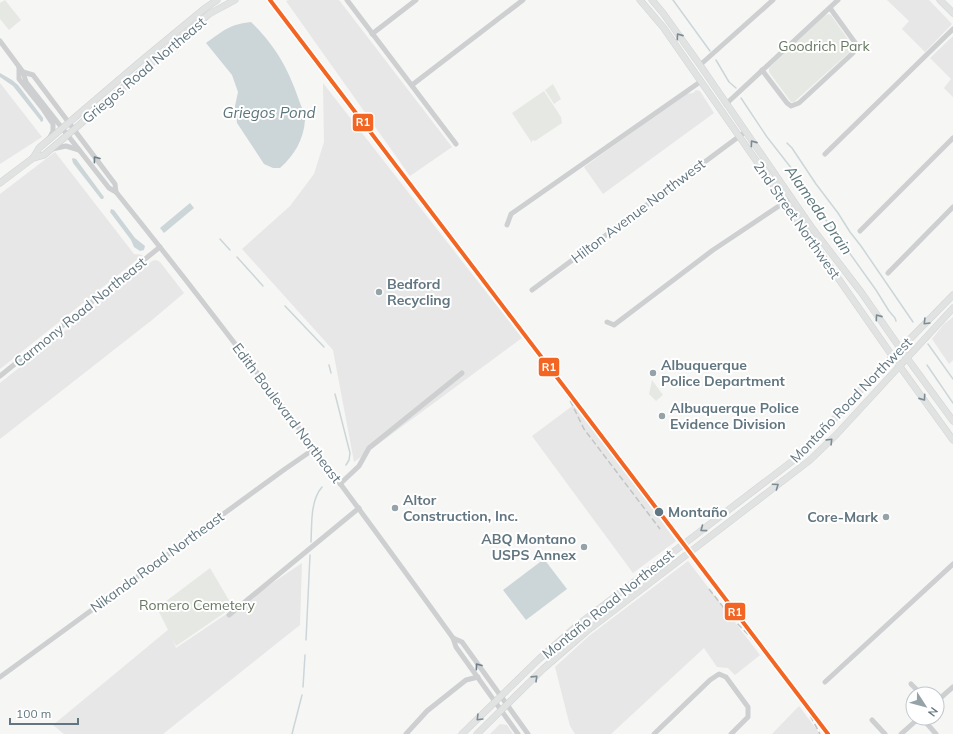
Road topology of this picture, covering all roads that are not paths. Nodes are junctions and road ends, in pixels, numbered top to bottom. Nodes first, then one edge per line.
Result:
1 (217, 0) edge
2 (235, 0) edge
3 (347, 0) edge
4 (416, 0) edge
5 (524, 0) edge
6 (640, 0) edge
7 (652, 0) edge
8 (773, 0) edge
9 (838, 0) edge
10 (940, 0) edge
11 (830, 8) junction
12 (953, 13) edge
13 (953, 29) edge
14 (372, 34) junction
15 (0, 41) edge
16 (700, 65) junction
17 (19, 66) junction
18 (762, 70) junction
19 (23, 72) junction
20 (700, 82) junction
21 (412, 84) junction
22 (726, 104) junction
23 (69, 122) junction
24 (62, 128) junction
25 (74, 129) junction
26 (745, 132) junction
27 (67, 135) junction
28 (739, 136) junction
29 (953, 138) edge
30 (49, 139) junction
31 (456, 144) dead end
32 (51, 149) junction
33 (79, 150) junction
34 (825, 154) dead end
35 (33, 158) junction
36 (0, 183) edge
37 (116, 192) junction
38 (791, 198) junction
39 (785, 203) junction
40 (953, 207) edge
41 (507, 224) dead end
42 (860, 231) dead end
43 (160, 247) junction
44 (888, 273) dead end
45 (532, 290) dead end
46 (953, 295) edge
47 (953, 308) edge
48 (607, 322) dead end
49 (900, 349) junction
50 (893, 357) junction
51 (907, 358) junction
52 (900, 366) junction
53 (462, 373) dead end
54 (0, 376) edge
55 (953, 421) edge
56 (953, 440) edge
57 (314, 449) junction
58 (340, 484) junction
59 (359, 508) junction
60 (685, 542) joint
61 (691, 550) joint
62 (953, 564) edge
63 (229, 615) dead end
64 (454, 638) junction
65 (0, 677) edge
66 (478, 677) junction
67 (825, 682) dead end
68 (953, 687) edge
69 (945, 694) edge
70 (501, 696) junction
71 (496, 701) junction
72 (507, 705) junction
73 (502, 710) junction
74 (872, 720) dead end
75 (910, 726) edge
76 (929, 726) edge
77 (406, 734) edge
78 (462, 734) edge
79 (477, 734) edge
80 (518, 734) edge
81 (528, 734) edge
82 (654, 734) edge
83 (731, 734) edge
84 (885, 734) edge
85 (901, 734) edge
86 (936, 734) edge

1 - 23 main road, Griegos Road Northeast
2 - 25 main road, Griegos Road Northeast
3 - 14 street
4 - 14 street
5 - 21 street
6 - 20 main road, 2nd Street Northwest
16 -> 7 main road, 2nd Street Northwest
8 - 16 street
9 - 11 street
10 - 12 main road
11 - 18 street
11 - 18 street
13 - 34 street
14 - 21 street
15 - 17 street, Edith Boulevard Northeast
16 - 22 main road, 2nd Street Northwest
17 - 19 street, Edith Boulevard Northeast
17 - 30 street
18 - 22 street
19 - 23 street, Edith Boulevard Northeast
19 - 24 street, Edith Boulevard Northeast
20 - 28 main road, 2nd Street Northwest
20 - 41 street
21 - 31 street
22 - 26 main road, 2nd Street Northwest
23 - 24 main road, Griegos Road Northeast
23 - 25 street, Edith Boulevard Northeast
24 - 27 street, Edith Boulevard Northeast
24 - 30 main road, Griegos Road Northeast
25 - 27 main road, Griegos Road Northeast
37 -> 25 street, Edith Boulevard Northeast
26 - 28 street, Hilton Avenue Northwest
38 -> 26 main road, 2nd Street Northwest
27 - 32 main road, Griegos Road Northeast
27 - 33 street, Edith Boulevard Northeast
28 - 39 main road, 2nd Street Northwest
28 - 45 street, Hilton Avenue Northwest
29 - 42 street
30 - 35 main road, Griegos Road Northeast
32 - 33 street
32 - 35 main road, Griegos Road Northeast
33 - 37 street, Edith Boulevard Northeast
35 - 36 main road
37 - 43 street, Edith Boulevard Northeast
38 - 39 street
49 -> 38 main road, 2nd Street Northwest
39 - 48 street
39 - 50 main road, 2nd Street Northwest
40 - 44 street
43 - 54 street, Carmony Road Northeast
43 - 57 street, Edith Boulevard Northeast
46 -> 49 main road, Montaño Road Northwest
47 - 51 main road, Montaño Road Northwest
49 - 50 main road, Montaño Road Northwest
49 - 51 main road, 2nd Street Northwest
50 - 52 main road, 2nd Street Northwest
50 -> 60 main road, Montaño Road Northwest
51 - 52 main road, Montaño Road Northwest
51 - 55 main road, 2nd Street Northwest
52 -> 56 main road, 2nd Street Northwest
61 -> 52 main road, Montaño Road Northwest
53 - 58 street
57 - 58 street, Edith Boulevard Northeast
57 - 65 street, Nikanda Road Northeast
58 - 59 street, Edith Boulevard Northeast
59 - 63 street
59 - 64 street, Edith Boulevard Northeast
60 - 70 main road, Montaño Road Northeast
72 -> 61 main road, Montaño Road Northeast
62 - 67 street
64 - 66 street, Edith Boulevard Northeast
70 -> 64 street, Edith Boulevard Northeast
66 - 71 street, Edith Boulevard Northeast
66 - 77 street
68 - 69 street
70 - 71 main road, Montaño Road Northeast
70 - 72 street, Edith Boulevard Northeast
71 - 73 street, Edith Boulevard Northeast
71 -> 78 main road, Montaño Road Northeast
72 - 73 main road, Montaño Road Northeast
72 - 81 street, Edith Boulevard Northeast
73 - 79 main road, Montaño Road Northeast
73 - 80 street, Edith Boulevard Northeast
74 - 84 street
75 - 85 street
76 - 86 street
82 - 83 street

